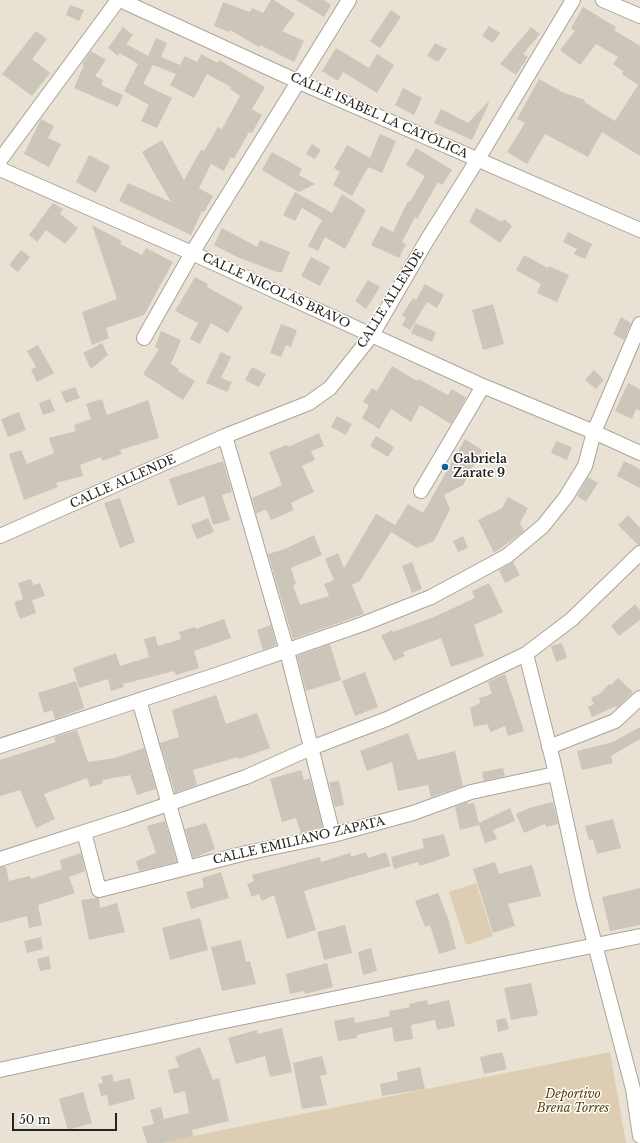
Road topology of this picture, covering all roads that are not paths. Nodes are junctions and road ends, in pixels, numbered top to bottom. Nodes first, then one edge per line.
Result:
1 (119, 0) edge
2 (349, 0) edge
3 (573, 0) edge
4 (603, 0) edge
5 (640, 16) edge
6 (300, 82) junction
7 (478, 159) junction
8 (0, 160) edge
9 (0, 169) edge
10 (640, 230) edge
11 (192, 253) junction
12 (640, 324) edge
13 (372, 335) junction
14 (144, 338) dead end
15 (483, 386) junction
16 (594, 432) junction
17 (225, 436) junction
18 (640, 453) edge
19 (421, 491) dead end
20 (0, 536) edge
21 (640, 553) edge
22 (287, 651) junction
23 (526, 654) junction
24 (640, 698) edge
25 (139, 700) junction
26 (0, 746) edge
27 (549, 746) junction
28 (311, 748) junction
29 (556, 774) junction
30 (168, 804) junction
31 (84, 832) junction
32 (333, 835) junction
33 (0, 859) edge
34 (187, 868) junction
35 (640, 936) edge
36 (596, 946) junction
37 (0, 1070) edge
38 (636, 1088) edge
39 (640, 1136) edge

1 - 6 street, CALLE ISABEL LA CATÓLICA
1 - 8 street
2 - 6 street
3 - 7 street, CALLE ALLENDE
4 - 5 street
6 - 7 street, CALLE ISABEL LA CATÓLICA
6 - 11 street
7 - 10 street, CALLE ISABEL LA CATÓLICA
7 - 13 street, CALLE ALLENDE
9 - 11 street, CALLE NICOLÁS BRAVO
11 - 13 street, CALLE NICOLÁS BRAVO
11 - 14 street
12 - 16 street
13 - 15 street, CALLE NICOLÁS BRAVO
13 - 17 street, CALLE ALLENDE
15 - 16 street, CALLE NICOLÁS BRAVO
15 - 19 street
16 - 18 street, CALLE NICOLÁS BRAVO
16 - 22 street
17 - 20 street, CALLE ALLENDE
17 - 22 street
21 - 23 street
22 - 25 street
22 - 28 street
23 - 27 street
23 - 28 street
24 - 27 street
25 - 26 street
25 - 30 street
27 - 29 street
28 - 30 street
28 - 32 street
29 - 32 street, CALLE EMILIANO ZAPATA
29 - 36 street
30 - 31 street
30 - 34 street
31 - 33 street
31 - 34 street, CALLE EMILIANO ZAPATA
32 - 34 street, CALLE EMILIANO ZAPATA
35 - 36 street
36 - 37 street
36 - 38 street
38 - 39 street

